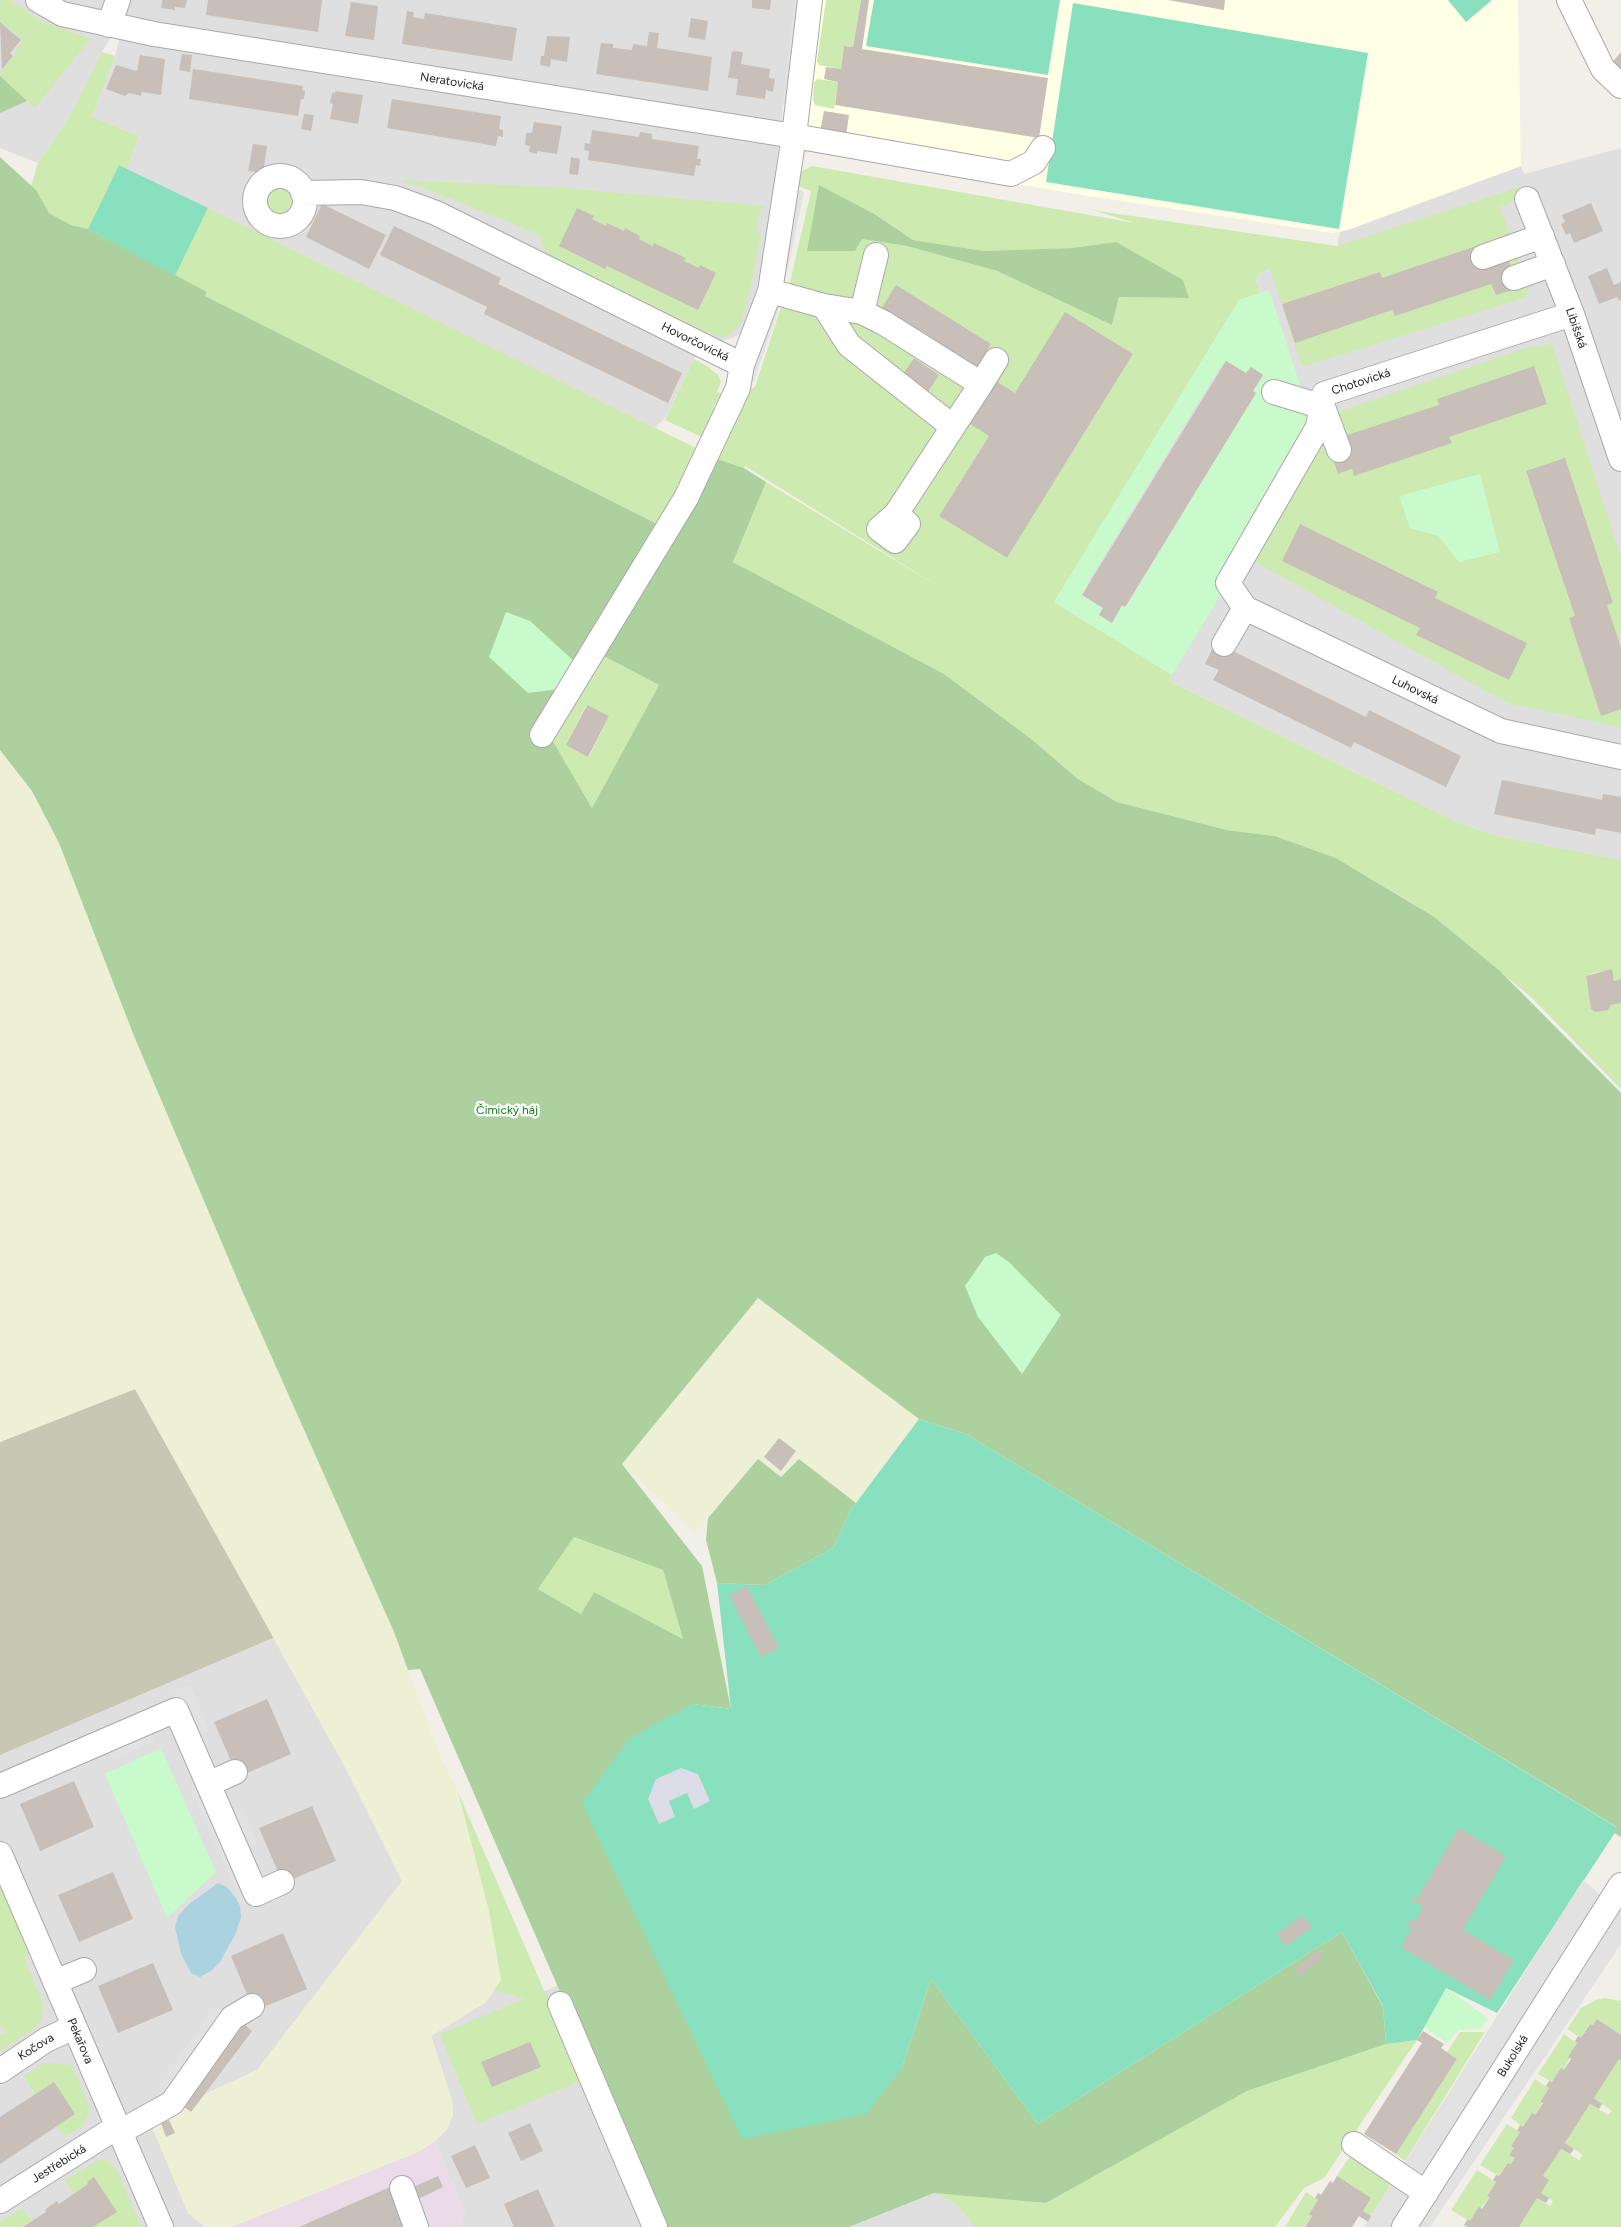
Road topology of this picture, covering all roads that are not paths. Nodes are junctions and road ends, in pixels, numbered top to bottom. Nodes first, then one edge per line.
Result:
1 (38, 0) edge
2 (118, 0) edge
3 (810, 0) edge
4 (1569, 0) edge
5 (109, 25) junction
6 (1621, 86) edge
7 (794, 136) junction
8 (1042, 148) dead end
9 (303, 193) dead end
10 (1527, 199) dead end
11 (1542, 236) junction
12 (876, 255) dead end
13 (1483, 257) dead end
14 (1552, 264) junction
15 (1514, 278) dead end
16 (770, 292) junction
17 (824, 306) junction
18 (862, 312) junction
19 (1572, 314) junction
20 (996, 360) dead end
21 (742, 365) junction
22 (981, 384) junction
23 (1274, 392) dead end
24 (1323, 407) junction
25 (953, 427) junction
26 (1338, 450) dead end
27 (1621, 459) edge
28 (896, 514) dead end
29 (1245, 608) junction
30 (1224, 644) dead end
31 (542, 736) dead end
32 (1621, 757) edge
33 (235, 1772) dead end
34 (208, 1784) junction
35 (0, 1786) edge
36 (0, 1854) edge
37 (282, 1882) dead end
38 (1621, 1885) edge
39 (84, 1970) dead end
40 (55, 1982) junction
41 (560, 2004) dead end
42 (252, 2006) dead end
43 (74, 2026) junction
44 (0, 2070) edge
45 (119, 2130) junction
46 (1354, 2144) dead end
47 (402, 2188) dead end
48 (1426, 2193) junction
49 (0, 2201) edge
50 (161, 2227) edge
51 (416, 2227) edge
52 (654, 2227) edge
53 (1404, 2227) edge

1 - 5 street, Neratovická
2 - 5 street
3 - 7 street, Hovorčovická
4 - 6 street
5 - 7 street, Neratovická
7 - 8 street, Neratovická
7 - 16 street, Hovorčovická
9 - 21 street, Hovorčovická
10 - 11 street, Libišská
11 - 13 street
11 - 14 street, Libišská
12 - 18 street
14 - 15 street
14 - 19 street, Libišská
16 - 17 street
16 - 21 street, Hovorčovická
17 - 18 street
17 - 25 street
18 - 22 street
19 - 24 street, Chotovická
19 - 27 street, Libišská
20 - 22 street
21 - 31 street
22 - 25 street
23 - 24 street
24 - 26 street
24 - 29 street, Chotovická
25 - 28 street
29 - 30 street
29 - 32 street, Luhovská
33 - 34 street
34 - 35 street
34 - 37 street
36 - 40 street, Pekařova
38 - 48 street, Bukolská
39 - 40 street
40 - 43 street, Pekařova
41 - 52 street
42 - 45 street, Jestřebická
43 - 44 street, Kočova
43 - 45 street, Pekařova
45 - 49 street, Jestřebická
45 - 50 street, Pekařova
46 - 48 street
47 - 51 street
48 - 53 street, Bukolská

